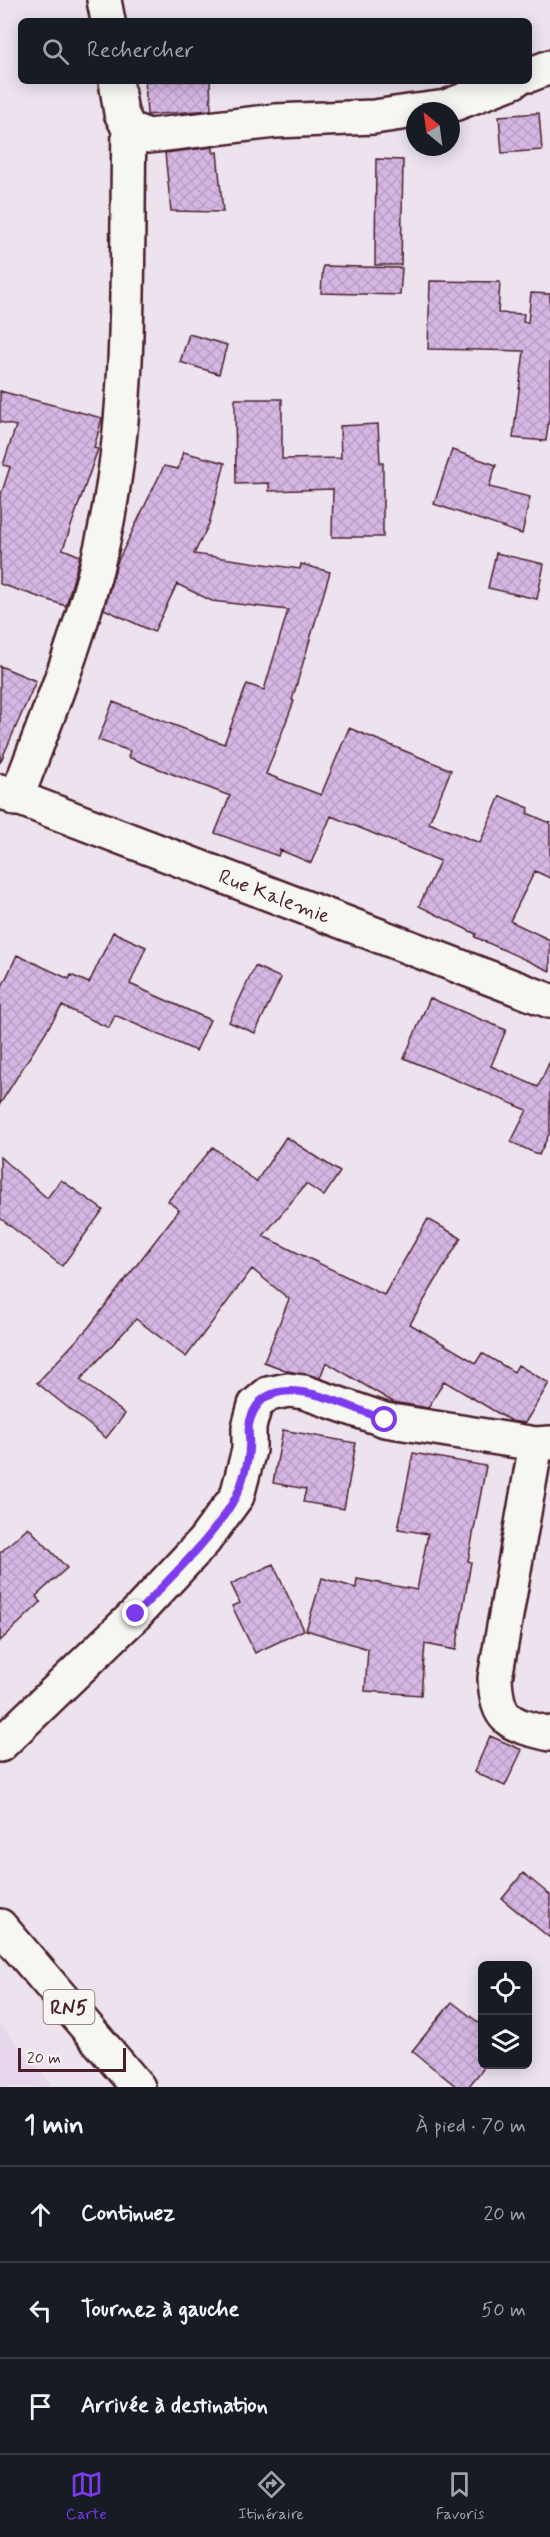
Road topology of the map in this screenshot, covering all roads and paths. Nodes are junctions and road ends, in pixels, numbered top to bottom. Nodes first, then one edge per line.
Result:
1 (104, 0) edge
2 (107, 18) edge
3 (550, 67) edge
4 (532, 74) edge
5 (116, 84) edge
6 (506, 84) edge
7 (459, 102) edge
8 (406, 112) edge
9 (129, 129) junction
10 (8, 795) edge
11 (550, 1001) edge
12 (543, 1443) edge
13 (550, 1734) edge
14 (0, 1745) edge
15 (0, 1926) edge
16 (138, 2087) edge

1 - 2 main road
3 - 4 main road
5 - 9 main road
6 - 7 main road
8 - 9 main road
9 - 10 main road
10 - 11 main road, Rue Kalemie
12 - 13 main road
12 - 14 main road
15 - 16 main road, RN5

